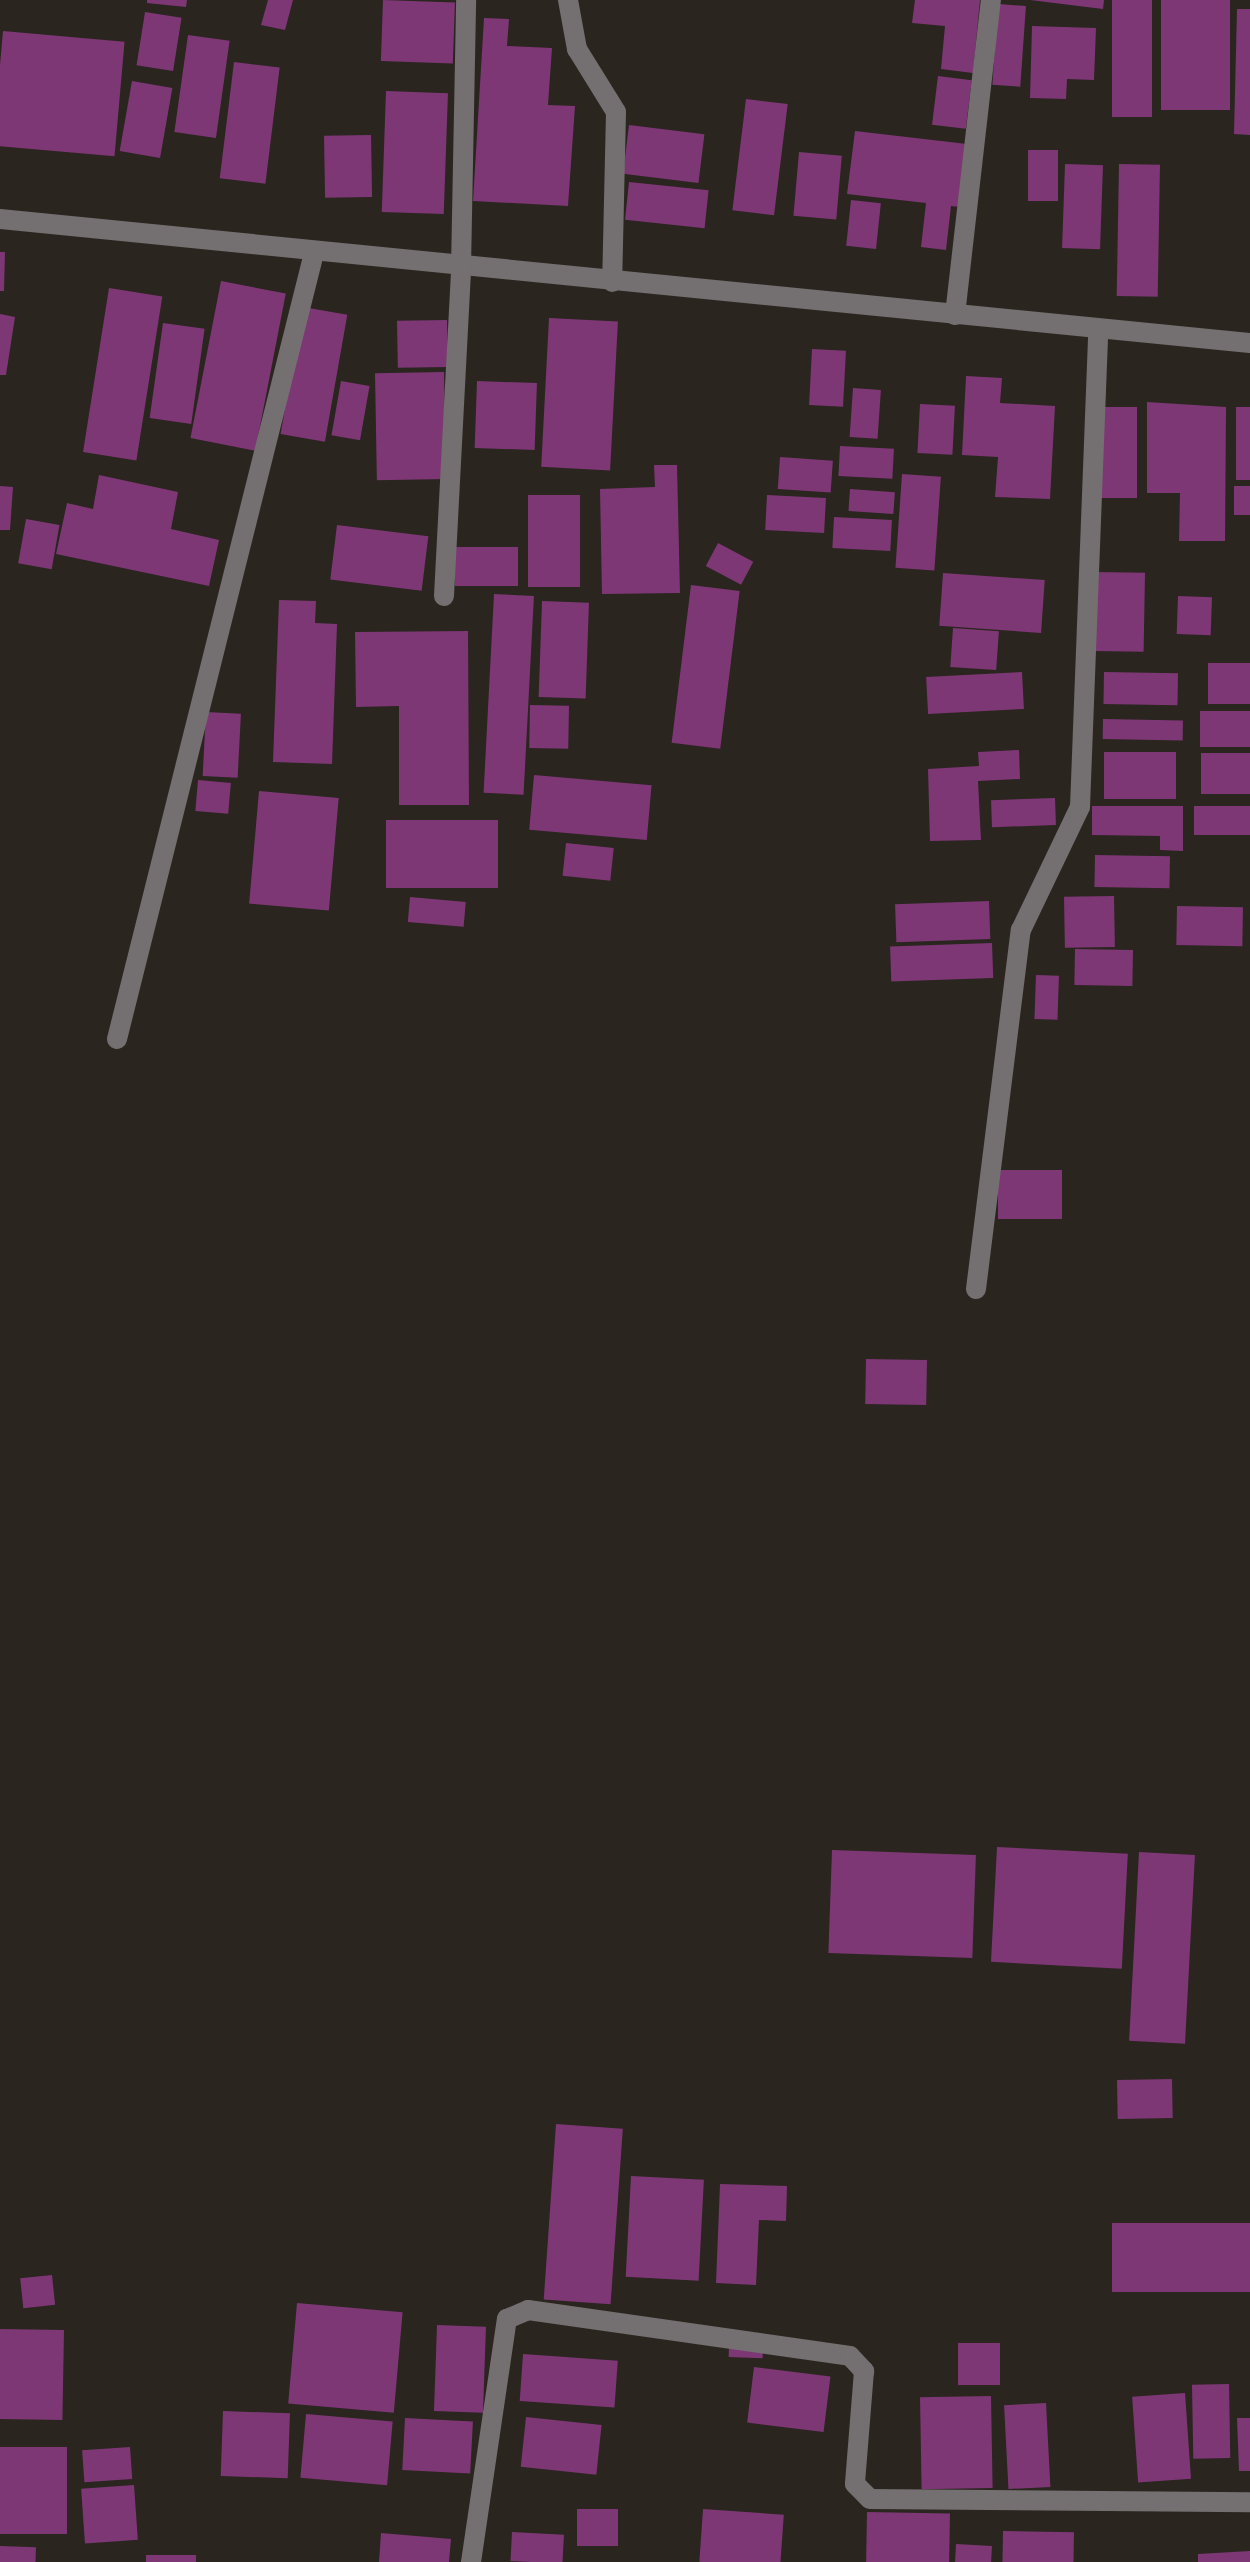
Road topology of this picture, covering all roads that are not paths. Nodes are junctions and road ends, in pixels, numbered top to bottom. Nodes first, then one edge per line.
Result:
1 (466, 0) edge
2 (568, 0) edge
3 (991, 0) edge
4 (0, 219) edge
5 (314, 252) junction
6 (462, 268) junction
7 (612, 282) junction
8 (955, 315) junction
9 (1098, 328) junction
10 (1250, 343) edge
11 (444, 596) dead end
12 (117, 1039) dead end
13 (976, 1290) dead end
14 (1250, 2502) edge
15 (471, 2562) edge

1 - 6 street
2 - 7 street
3 - 8 street
4 - 5 street
5 - 6 street
5 - 12 street
6 - 7 street
6 - 11 street
7 - 8 street
8 - 9 street
9 - 10 street
9 - 13 street
14 - 15 street

